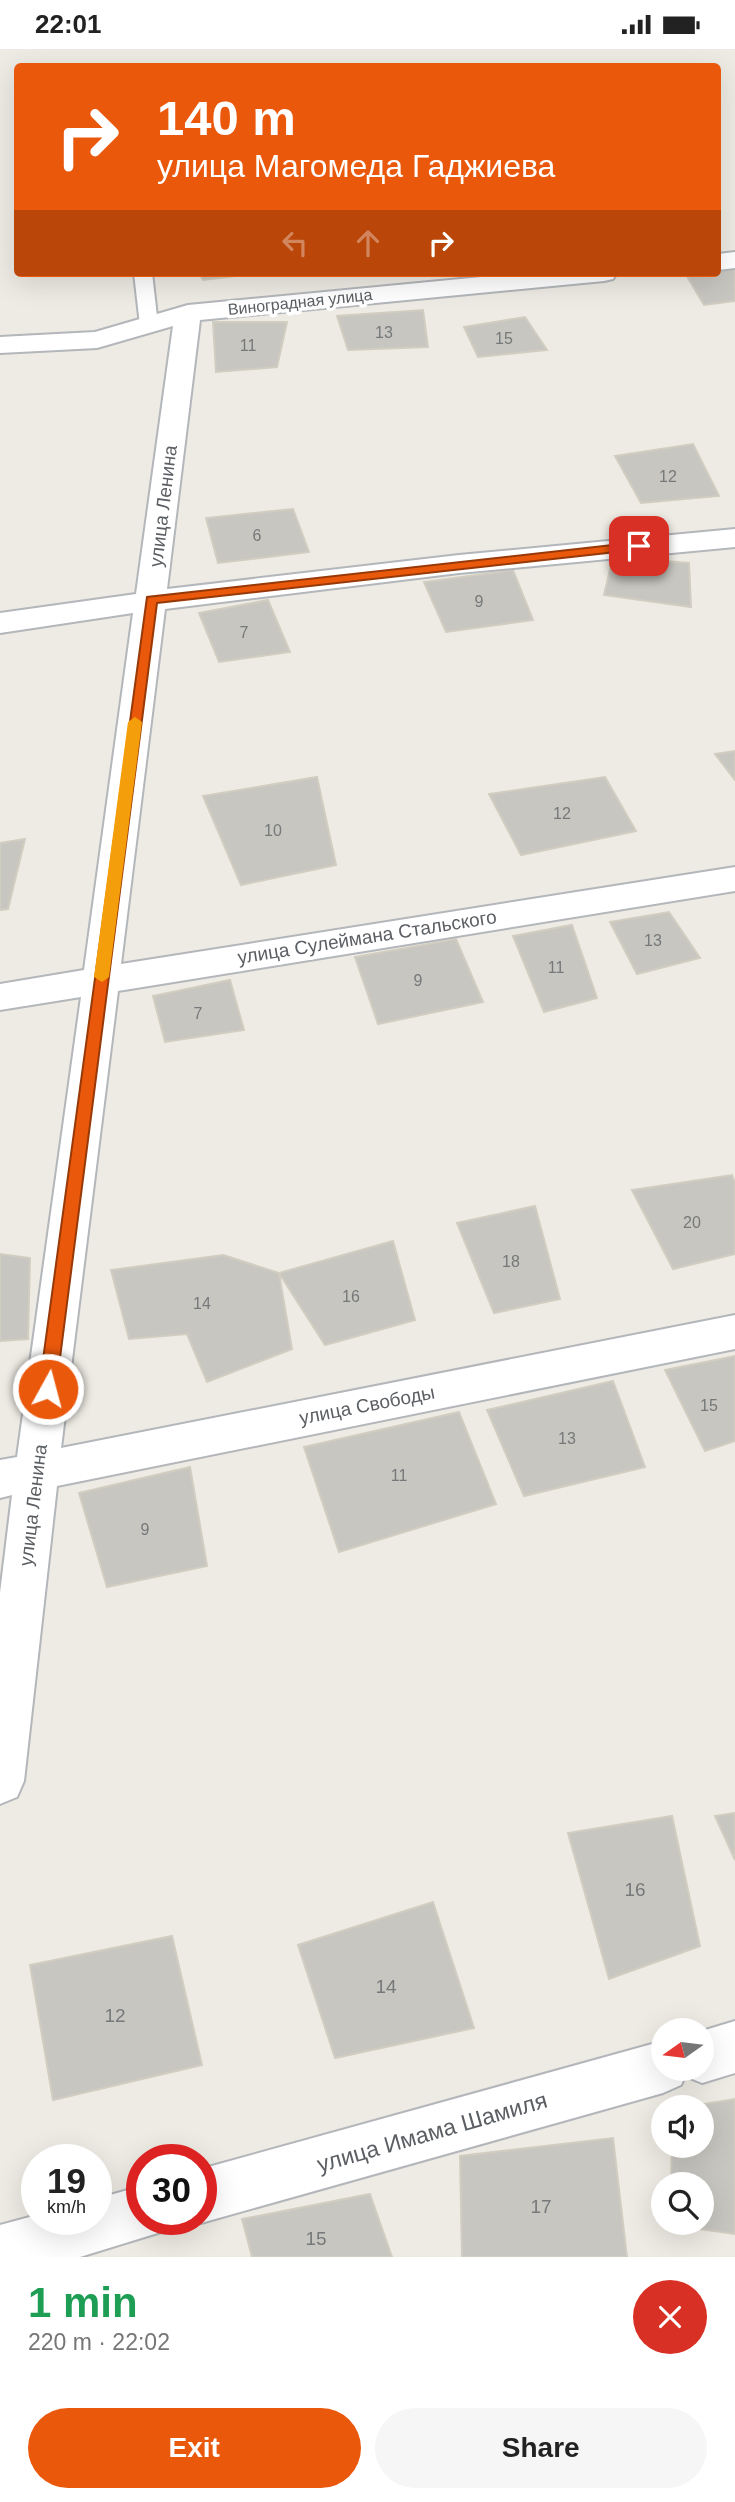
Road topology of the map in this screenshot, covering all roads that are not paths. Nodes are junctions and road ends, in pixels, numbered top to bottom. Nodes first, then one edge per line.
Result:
1 (143, 277) edge
2 (562, 277) edge
3 (188, 313) junction
4 (149, 325) junction
5 (0, 345) edge
6 (735, 538) edge
7 (151, 599) junction
8 (0, 624) edge
9 (735, 879) edge
10 (102, 979) junction
11 (0, 997) edge
12 (735, 1332) edge
13 (18, 1475) edge
14 (0, 1781) edge
15 (735, 2047) edge
16 (714, 2053) edge
17 (651, 2070) edge
18 (217, 2192) edge
19 (126, 2217) edge
20 (0, 2252) edge

1 - 4 lane
2 - 3 street, Виноградная улица
3 - 4 street, Виноградная улица
3 - 7 street, улица Ленина
4 - 5 street, Виноградная улица
6 - 7 street
7 - 8 street
7 - 10 street, улица Ленина
9 - 10 street, улица Сулеймана Стальского
10 - 11 street, улица Сулеймана Стальского
10 - 13 street, улица Ленина
12 - 13 street, улица Свободы
13 - 14 street, улица Ленина
15 - 16 street
17 - 18 street, улица Имама Шамиля
19 - 20 street

